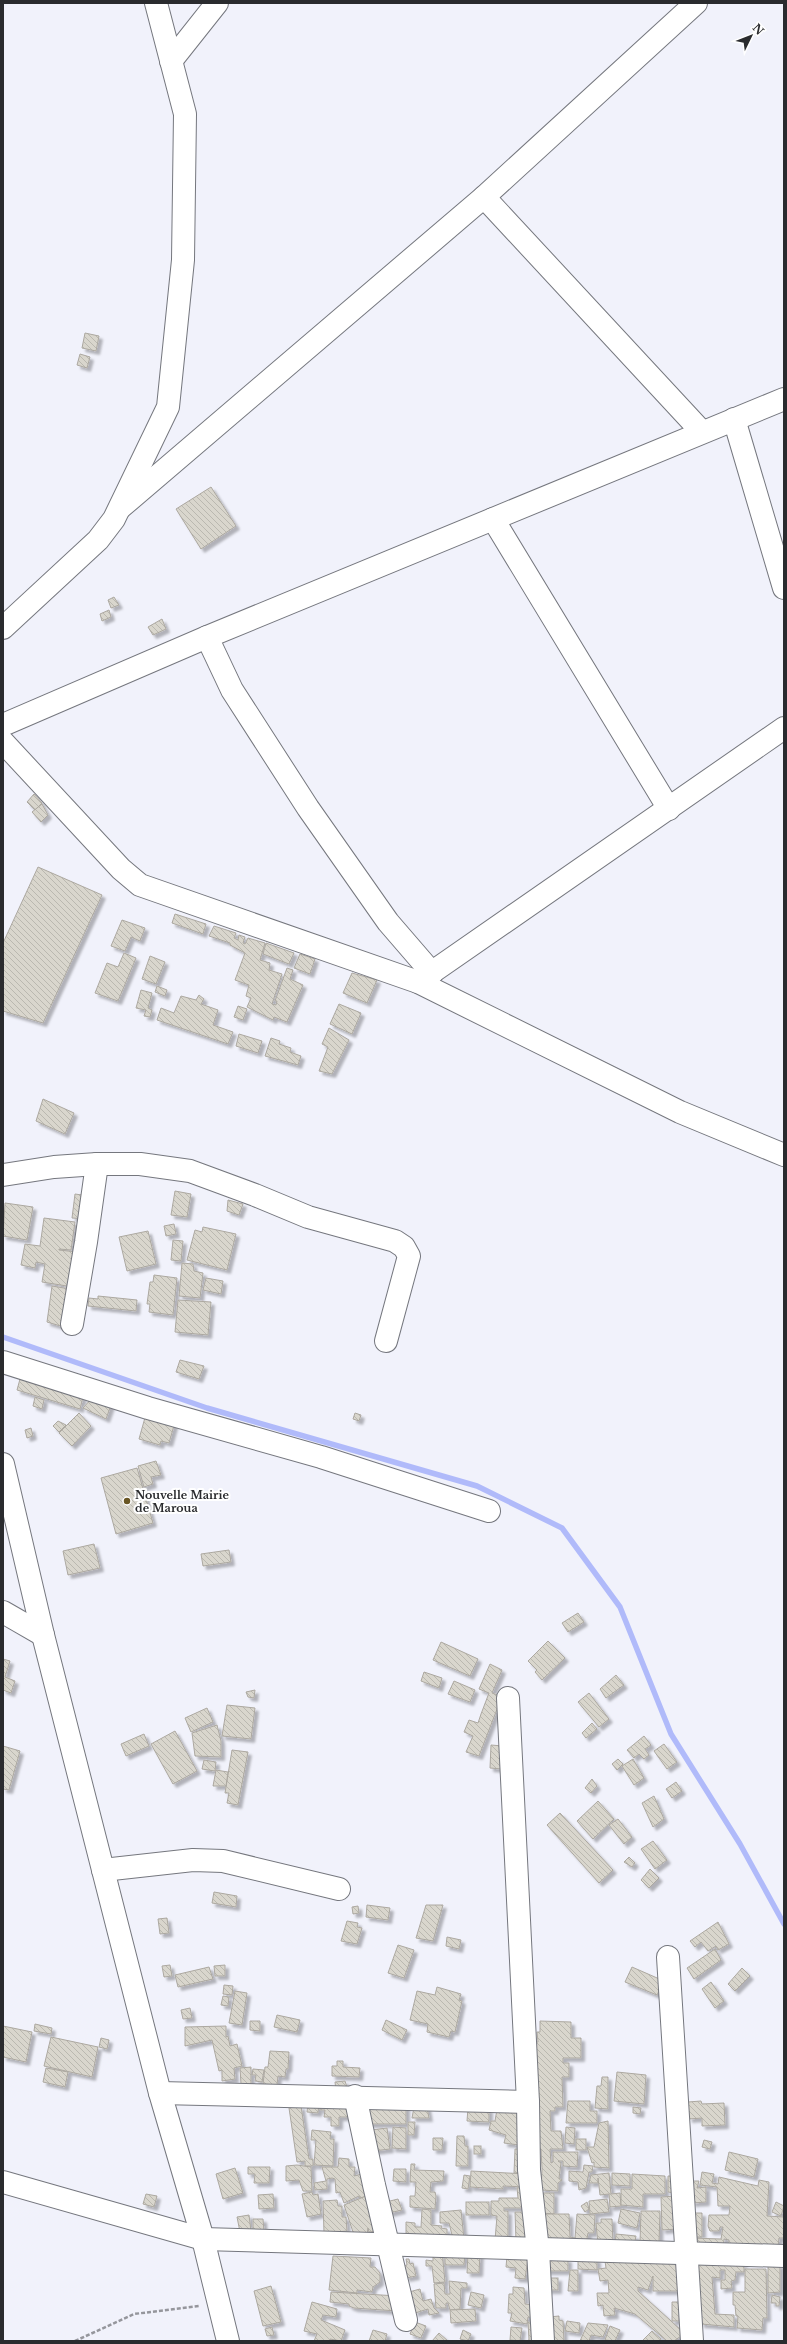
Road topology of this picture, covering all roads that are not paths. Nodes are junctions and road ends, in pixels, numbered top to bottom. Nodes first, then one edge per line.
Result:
1 (156, 3) edge
2 (217, 3) edge
3 (696, 3) edge
4 (171, 61) junction
5 (484, 197) junction
6 (784, 399) edge
7 (734, 419) junction
8 (702, 432) junction
9 (120, 508) junction
10 (493, 519) junction
11 (784, 588) edge
12 (3, 628) edge
13 (207, 637) junction
14 (3, 726) edge
15 (784, 728) edge
16 (3, 742) edge
17 (669, 809) junction
18 (425, 978) junction
19 (784, 1155) edge
20 (97, 1164) junction
21 (3, 1175) edge
22 (72, 1324) dead end
23 (386, 1341) dead end
24 (3, 1362) edge
25 (3, 1464) edge
26 (488, 1511) dead end
27 (3, 1612) edge
28 (43, 1635) junction
29 (508, 1698) dead end
30 (103, 1870) junction
31 (339, 1889) dead end
32 (668, 1957) dead end
33 (160, 2093) junction
34 (355, 2096) junction
35 (528, 2102) junction
36 (3, 2182) edge
37 (203, 2239) junction
38 (389, 2245) junction
39 (538, 2250) junction
40 (688, 2254) junction
41 (784, 2256) edge
42 (406, 2320) dead end
43 (228, 2341) edge
44 (543, 2341) edge
45 (692, 2341) edge

1 - 4 street
2 - 4 street
3 - 5 street
4 - 9 street
5 - 8 street
5 - 9 street
6 - 7 street
7 - 8 street
7 - 11 street
8 - 10 street
9 - 12 street
10 - 13 street
10 - 17 street
13 - 14 street
13 - 18 street
15 - 17 street
16 - 18 street
17 - 18 street
18 - 19 street
20 - 21 street
20 - 22 street
20 - 23 street
24 - 26 street
25 - 28 street
27 - 28 street
28 - 30 street
29 - 35 street
30 - 31 street
30 - 33 street
32 - 40 street
33 - 34 street
33 - 37 street
34 - 35 street
34 - 38 street
35 - 39 street
36 - 37 street
37 - 38 street
37 - 43 street
38 - 39 street
38 - 42 street
39 - 40 street
39 - 44 street
40 - 41 street
40 - 45 street

